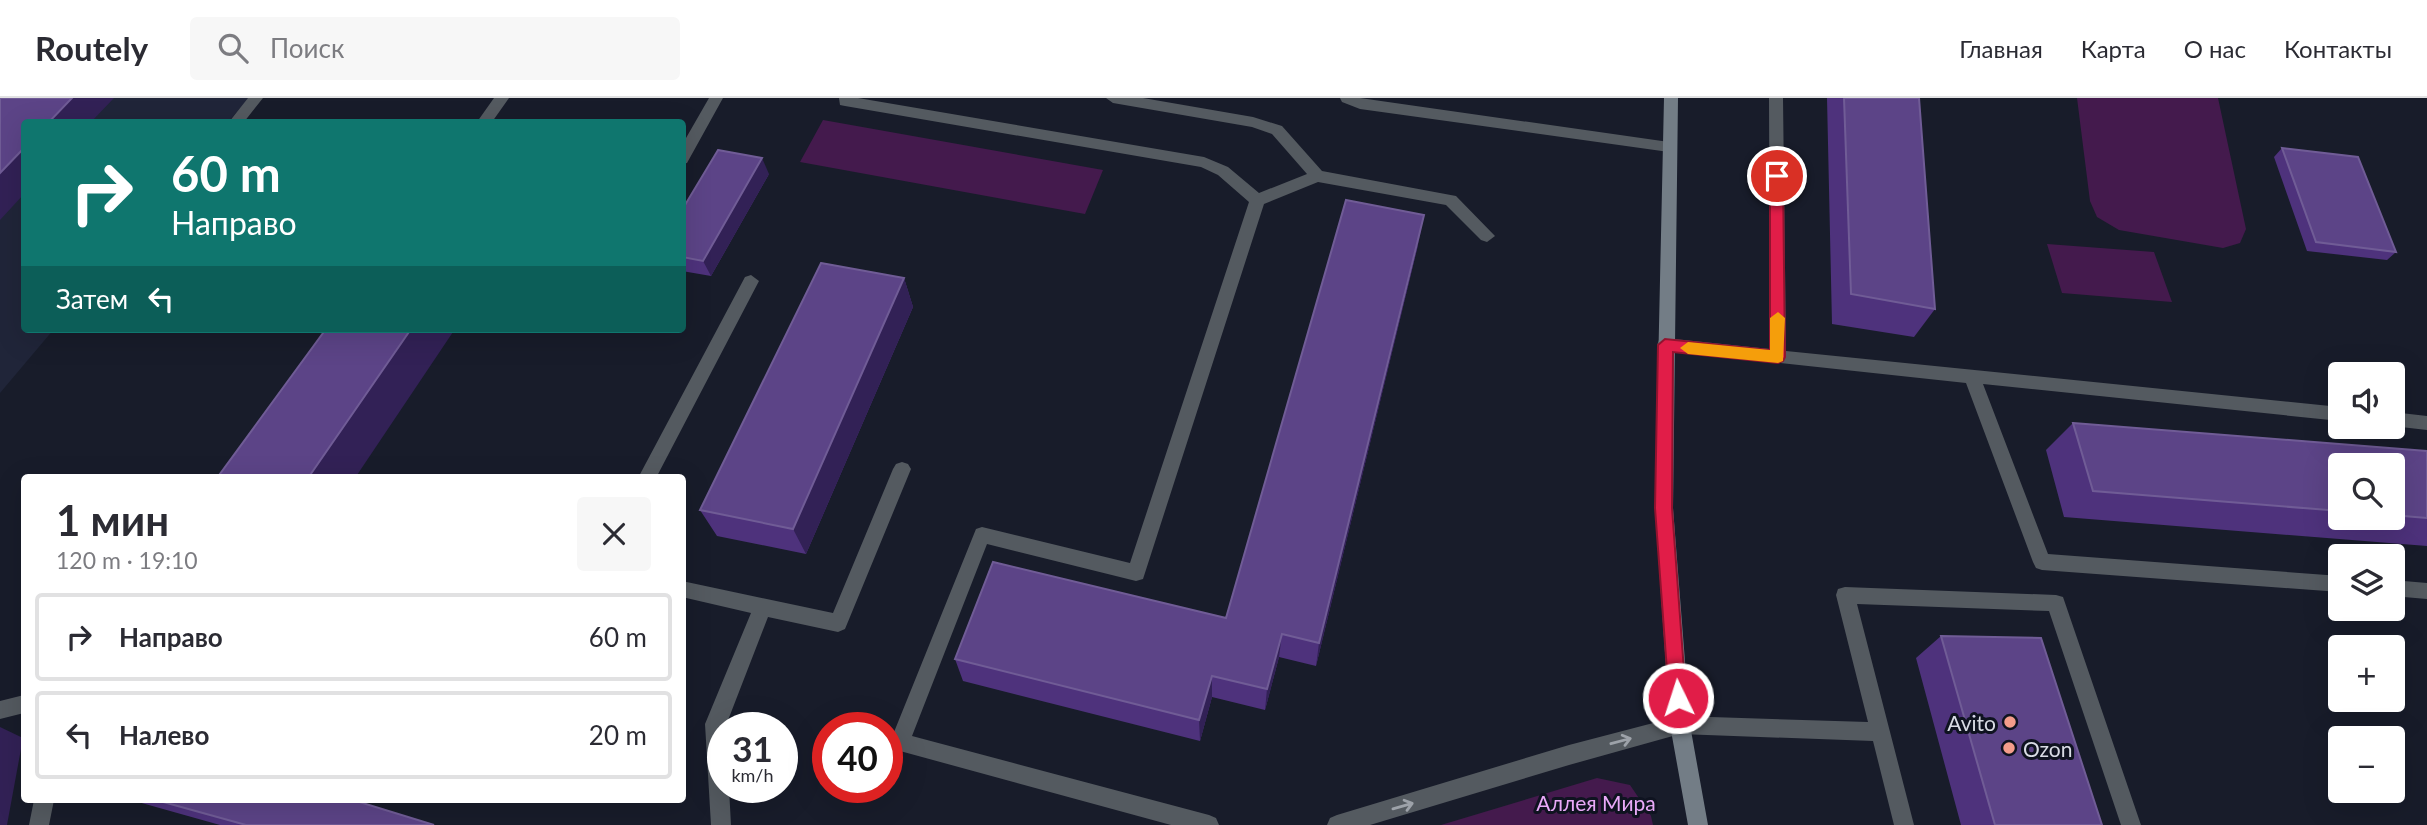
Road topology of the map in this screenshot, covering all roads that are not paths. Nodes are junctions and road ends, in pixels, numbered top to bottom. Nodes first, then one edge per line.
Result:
1 (256, 98) edge
2 (502, 98) edge
3 (716, 98) edge
4 (1113, 98) edge
5 (1671, 98) edge
6 (1776, 98) edge
7 (1356, 100) edge
8 (845, 101) dead end
9 (1145, 101) edge
10 (238, 119) edge
11 (486, 119) edge
12 (1669, 147) junction
13 (686, 152) edge
14 (1317, 176) junction
15 (1257, 200) junction
16 (1487, 236) dead end
17 (751, 281) dead end
18 (1665, 345) junction
19 (1778, 357) junction
20 (1972, 377) junction
21 (2328, 413) edge
22 (2405, 420) edge
23 (2427, 423) edge
24 (902, 469) dead end
25 (649, 474) edge
26 (2328, 583) edge
27 (2405, 589) edge
28 (686, 590) edge
29 (2427, 591) edge
30 (763, 607) junction
31 (21, 705) edge
32 (0, 710) edge
33 (1680, 725) junction
34 (1880, 732) junction
35 (43, 803) edge
36 (39, 825) edge
37 (721, 825) edge
38 (1209, 825) edge
39 (1337, 825) edge
40 (1698, 825) edge
41 (1904, 825) edge
42 (2131, 825) edge

1 - 10 street
2 - 11 street
3 - 13 street
4 - 9 street
5 - 12 street
6 - 19 street
7 - 12 street
8 - 15 street
9 - 14 street
12 - 18 street
14 - 15 street
14 - 16 street
15 - 38 street
17 - 25 street
18 - 19 street
18 - 33 street
19 - 20 street
20 - 21 street
20 - 26 street
22 - 23 street
24 - 30 street
27 - 29 street
28 - 30 street
30 - 37 street
31 - 32 street
33 - 34 street
39 -> 33 street
33 - 40 street
34 - 41 street
34 - 42 street
35 - 36 street

